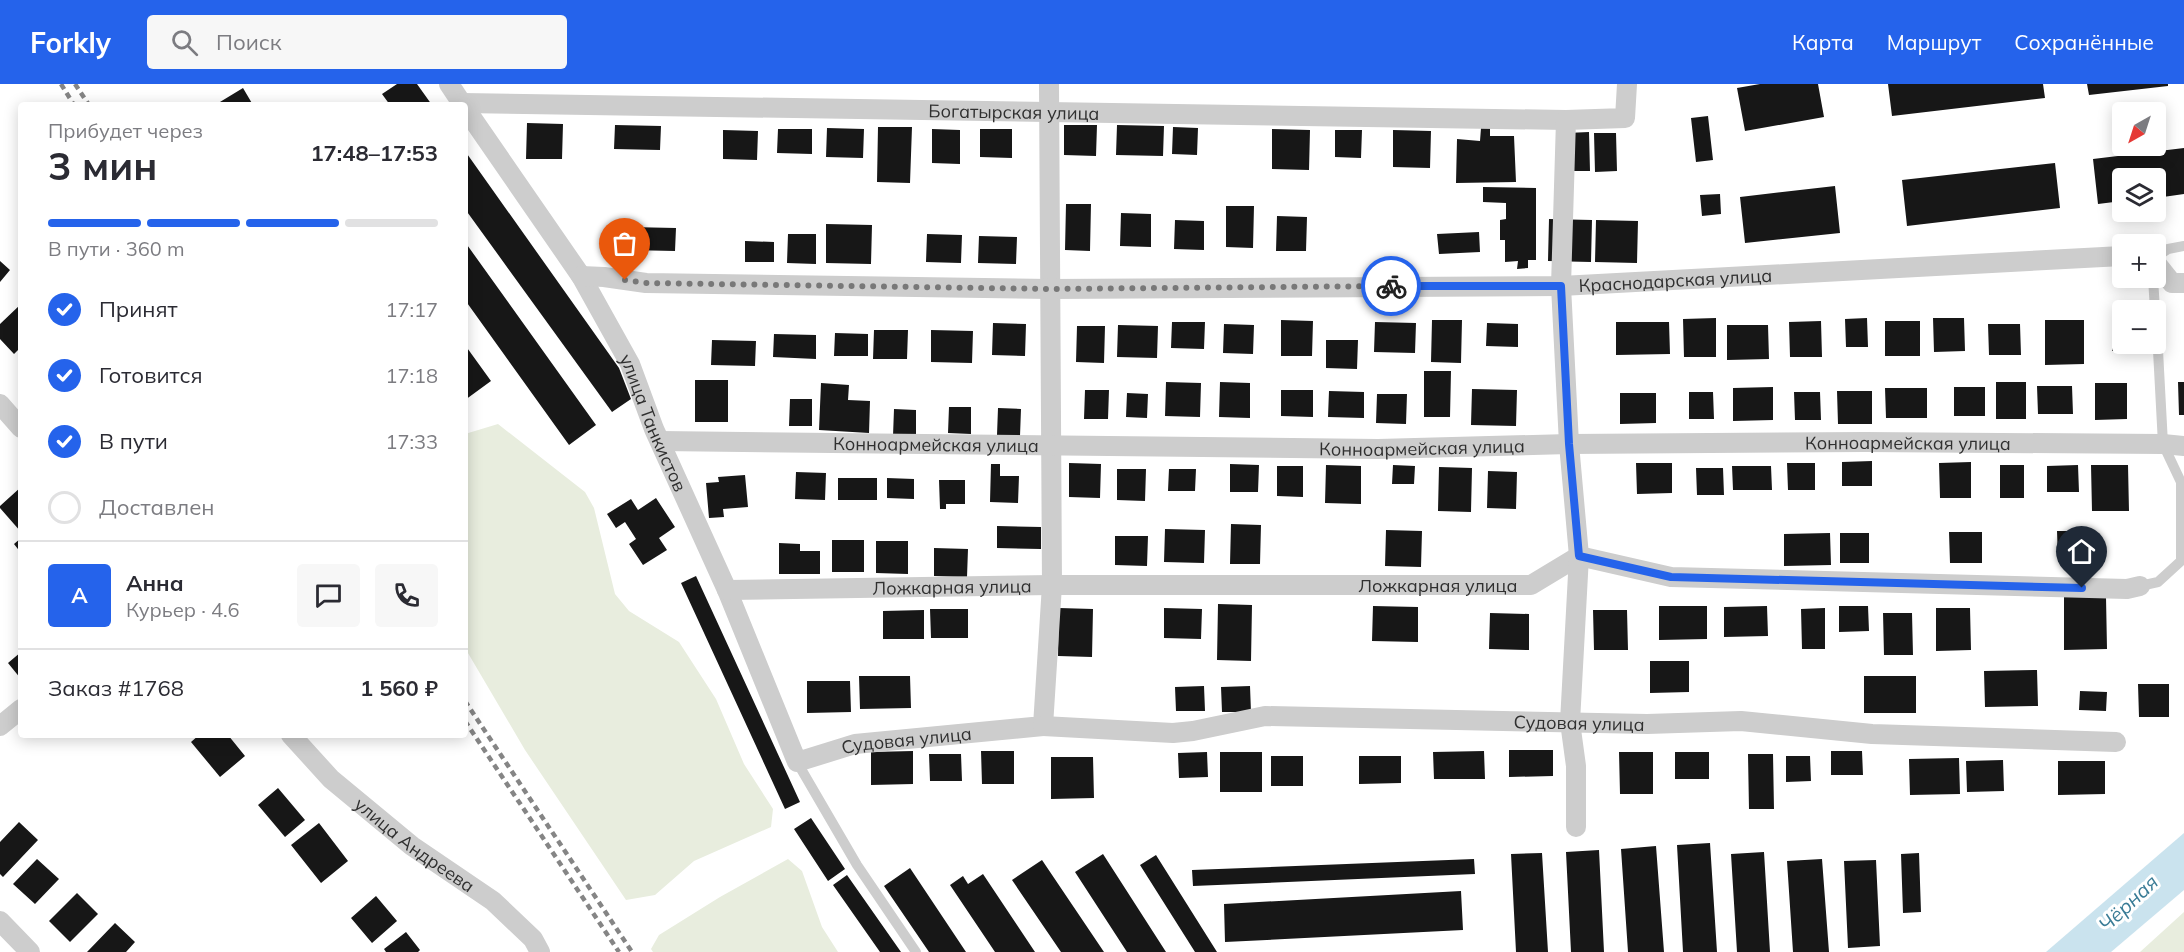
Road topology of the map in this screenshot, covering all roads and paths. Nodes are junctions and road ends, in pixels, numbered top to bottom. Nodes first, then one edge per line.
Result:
1 (448, 84) edge
2 (1049, 84) edge
3 (1628, 84) edge
4 (461, 102) edge
5 (468, 105) edge
6 (468, 112) edge
7 (1050, 113) junction
8 (1566, 120) junction
9 (2184, 246) edge
10 (2166, 250) edge
11 (2112, 257) edge
12 (581, 276) junction
13 (2166, 276) edge
14 (2184, 283) edge
15 (1561, 286) junction
16 (1050, 289) junction
17 (2158, 354) edge
18 (0, 404) edge
19 (18, 425) edge
20 (660, 441) junction
21 (1569, 444) junction
22 (2163, 444) junction
23 (1050, 445) junction
24 (2184, 446) edge
25 (2183, 514) edge
26 (1579, 556) junction
27 (1052, 585) junction
28 (2140, 586) joint
29 (727, 590) junction
30 (18, 711) edge
31 (1570, 722) junction
32 (0, 726) edge
33 (1044, 726) junction
34 (294, 738) edge
35 (2116, 742) dead end
36 (797, 762) junction
37 (1576, 827) dead end
38 (0, 921) edge
39 (30, 952) edge
40 (540, 952) edge
41 (916, 952) edge

1 - 4 street, улица Танкистов
2 - 7 street
3 - 8 street, Богатырская улица
5 - 7 street, Богатырская улица
6 - 12 street, улица Танкистов
7 - 8 street, Богатырская улица
7 - 16 street
8 - 15 street
9 - 10 lane
11 - 15 street, Краснодарская улица
12 - 16 street, Краснодарская улица
12 - 20 street, улица Танкистов
13 - 14 street
15 - 16 street, Краснодарская улица
15 - 21 street
16 - 23 street
17 - 22 lane
18 - 19 street
20 - 23 street, Конноармейская улица
20 - 29 street, улица Танкистов
21 - 22 street, Конноармейская улица
21 - 23 street, Конноармейская улица
21 - 26 street
22 - 24 street, Конноармейская улица
22 - 25 lane
23 - 27 street
25 - 28 lane
26 - 27 street, Ложкарная улица
26 - 28 street
26 - 31 street
27 - 29 street, Ложкарная улица
27 - 33 street
29 - 36 street, улица Танкистов
30 - 32 street
31 - 33 street, Судовая улица
31 - 35 street, Судовая улица
31 - 37 street
33 - 36 street, Судовая улица
34 - 40 street, улица Андреева
36 - 41 lane
38 - 39 street

